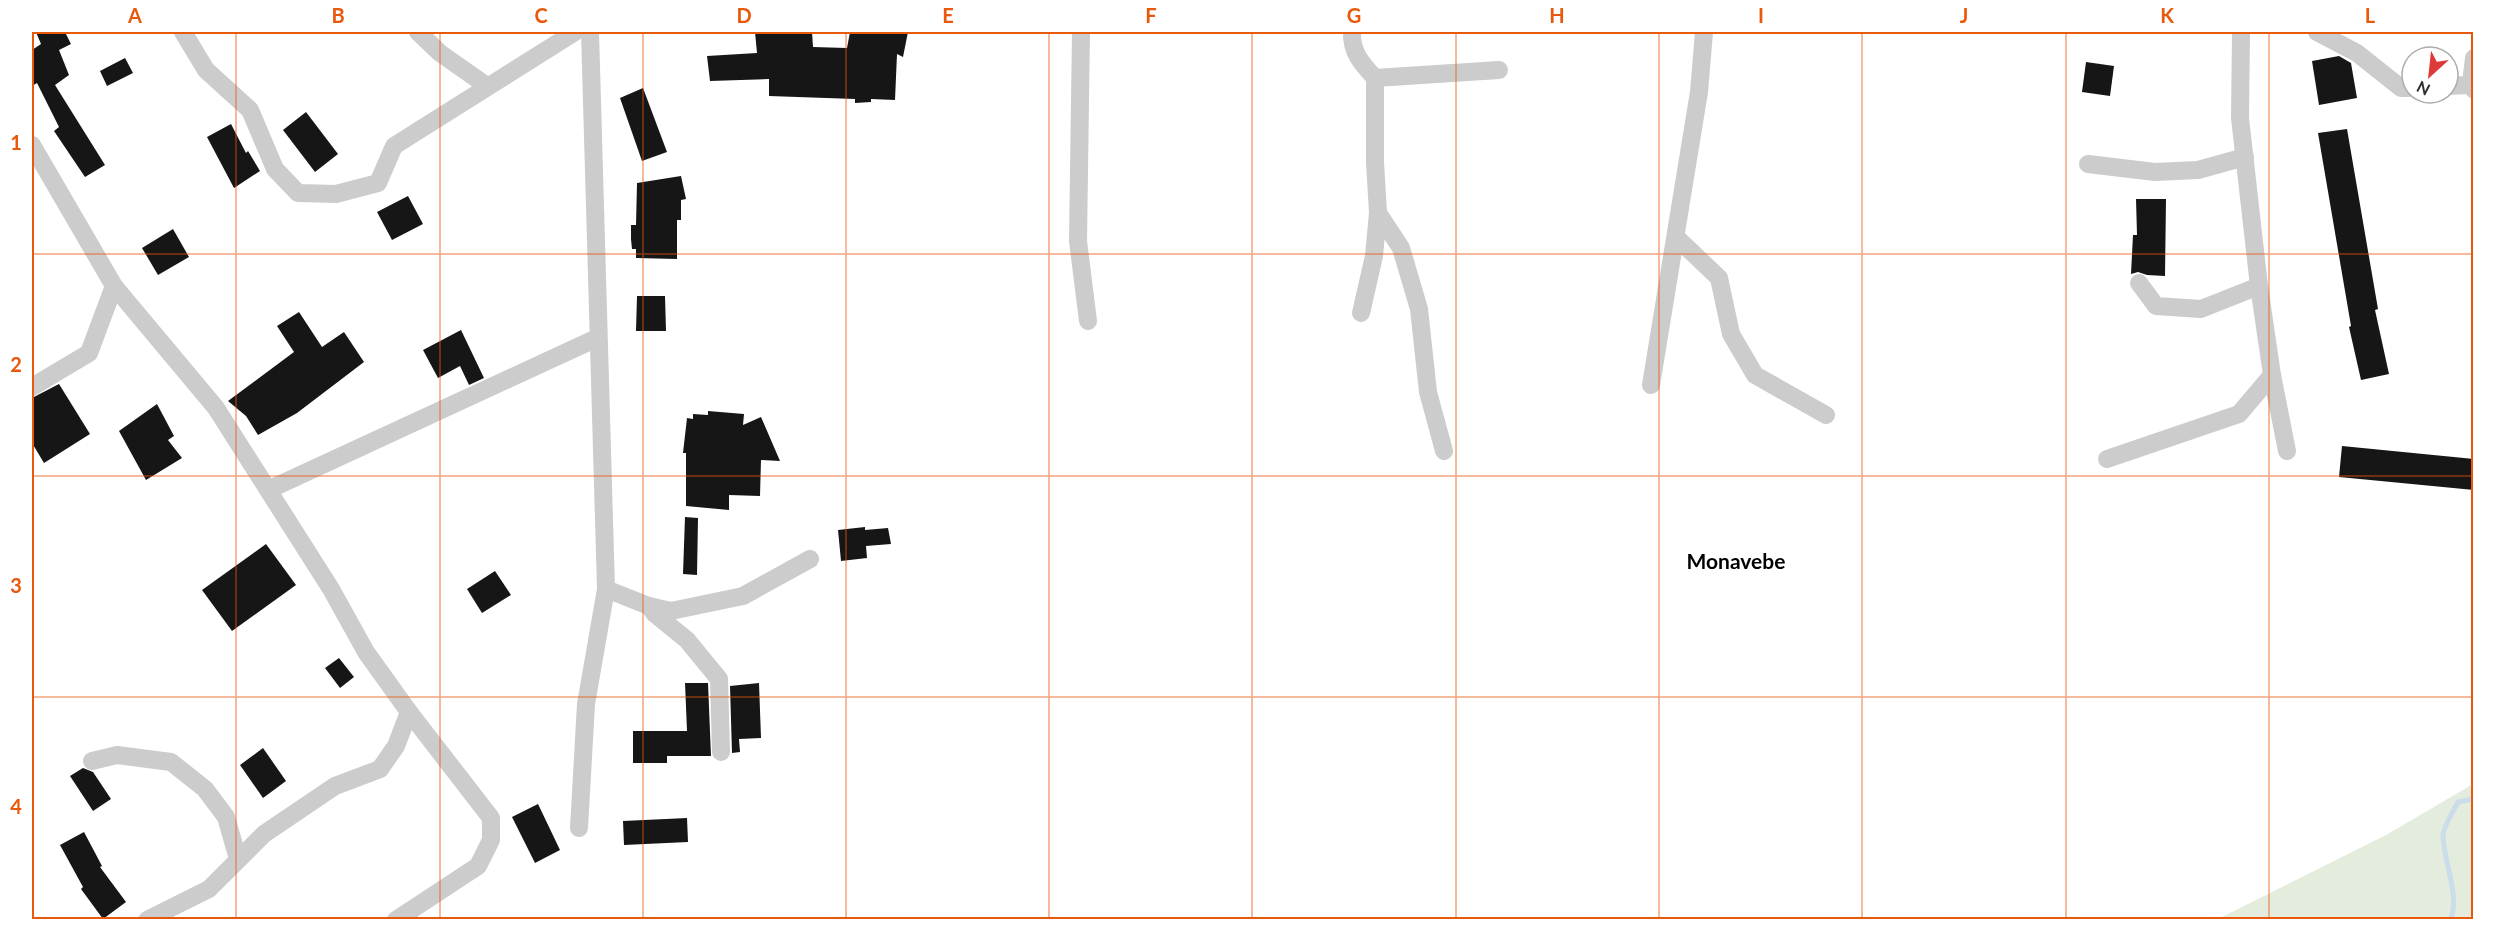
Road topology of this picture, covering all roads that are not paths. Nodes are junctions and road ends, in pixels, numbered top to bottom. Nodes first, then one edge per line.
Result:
1 (183, 32) edge
2 (418, 32) edge
3 (575, 32) edge
4 (590, 32) edge
5 (1081, 32) edge
6 (1352, 32) edge
7 (1704, 32) edge
8 (2241, 32) edge
9 (2317, 32) edge
10 (2474, 58) edge
11 (1499, 70) dead end
12 (1375, 78) junction
13 (487, 86) junction
14 (2472, 86) edge
15 (2400, 87) edge
16 (32, 145) edge
17 (2245, 157) junction
18 (2088, 164) dead end
19 (1378, 213) junction
20 (1677, 238) junction
21 (2139, 283) dead end
22 (114, 286) junction
23 (2259, 286) junction
24 (1361, 313) dead end
25 (1088, 321) dead end
26 (597, 338) junction
27 (2272, 375) junction
28 (1651, 385) dead end
29 (32, 387) edge
30 (1826, 415) dead end
31 (2287, 450) dead end
32 (1444, 451) dead end
33 (2107, 459) dead end
34 (268, 490) junction
35 (810, 559) dead end
36 (606, 589) junction
37 (649, 606) junction
38 (410, 712) junction
39 (721, 752) dead end
40 (92, 761) dead end
41 (579, 828) dead end
42 (238, 859) junction
43 (147, 920) edge
44 (396, 920) edge

1 - 13 street
2 - 13 street
3 - 13 street
4 - 26 street
5 - 25 street
6 - 12 street
7 - 20 street
8 - 17 street
9 - 15 street
10 - 14 street
11 - 12 street
12 - 19 street
16 - 22 street
17 - 18 street
17 - 23 street
19 - 24 street
19 - 32 street
20 - 28 street
20 - 30 street
21 - 23 street
22 - 29 street
22 - 34 street
23 - 27 street
26 - 34 street
26 - 36 street
27 - 31 street
27 - 33 street
34 - 38 street
35 - 37 street
36 - 37 street
36 - 41 street
37 - 39 street
38 - 42 street
38 - 44 street
40 - 42 street
42 - 43 street

